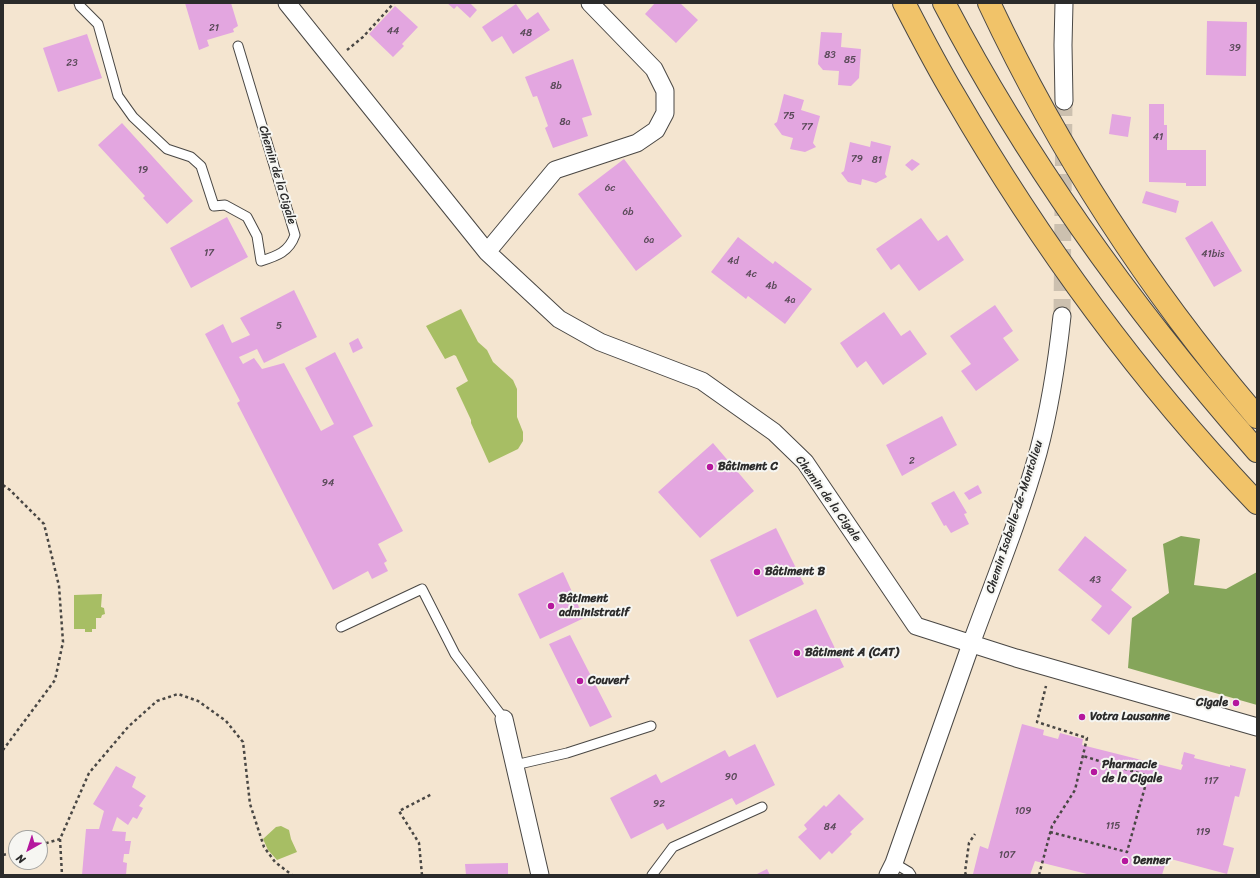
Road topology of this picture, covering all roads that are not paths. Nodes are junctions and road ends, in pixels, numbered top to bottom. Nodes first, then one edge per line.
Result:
1 (79, 3) edge
2 (287, 3) edge
3 (904, 3) edge
4 (944, 3) edge
5 (989, 3) edge
6 (1064, 3) edge
7 (594, 4) edge
8 (238, 46) dead end
9 (1064, 101) tunnel mouth
10 (487, 252) junction
11 (1062, 316) tunnel mouth
12 (1257, 417) edge
13 (1257, 451) edge
14 (1257, 503) edge
15 (341, 627) dead end
16 (971, 644) junction
17 (504, 719) joint
18 (651, 726) dead end
19 (1257, 727) edge
20 (515, 765) junction
21 (762, 807) dead end
22 (891, 869) edge
23 (540, 875) edge
24 (652, 875) edge
25 (911, 875) edge

1 - 8 lane, Chemin de la Cigale
2 - 10 street, Chemin de la Cigale
3 - 14 highway
4 - 13 highway
5 - 12 highway
6 - 9 street
7 - 10 street
10 - 16 street, Chemin de la Cigale
11 - 16 street, Chemin Isabelle-de-Montolieu
15 - 17 lane
16 - 19 street
16 - 22 street, Chemin Isabelle-de-Montolieu
17 - 20 street
18 - 20 lane
20 - 23 street
21 - 24 lane
22 - 25 lane, Chemin Isabelle-de-Montolieu

